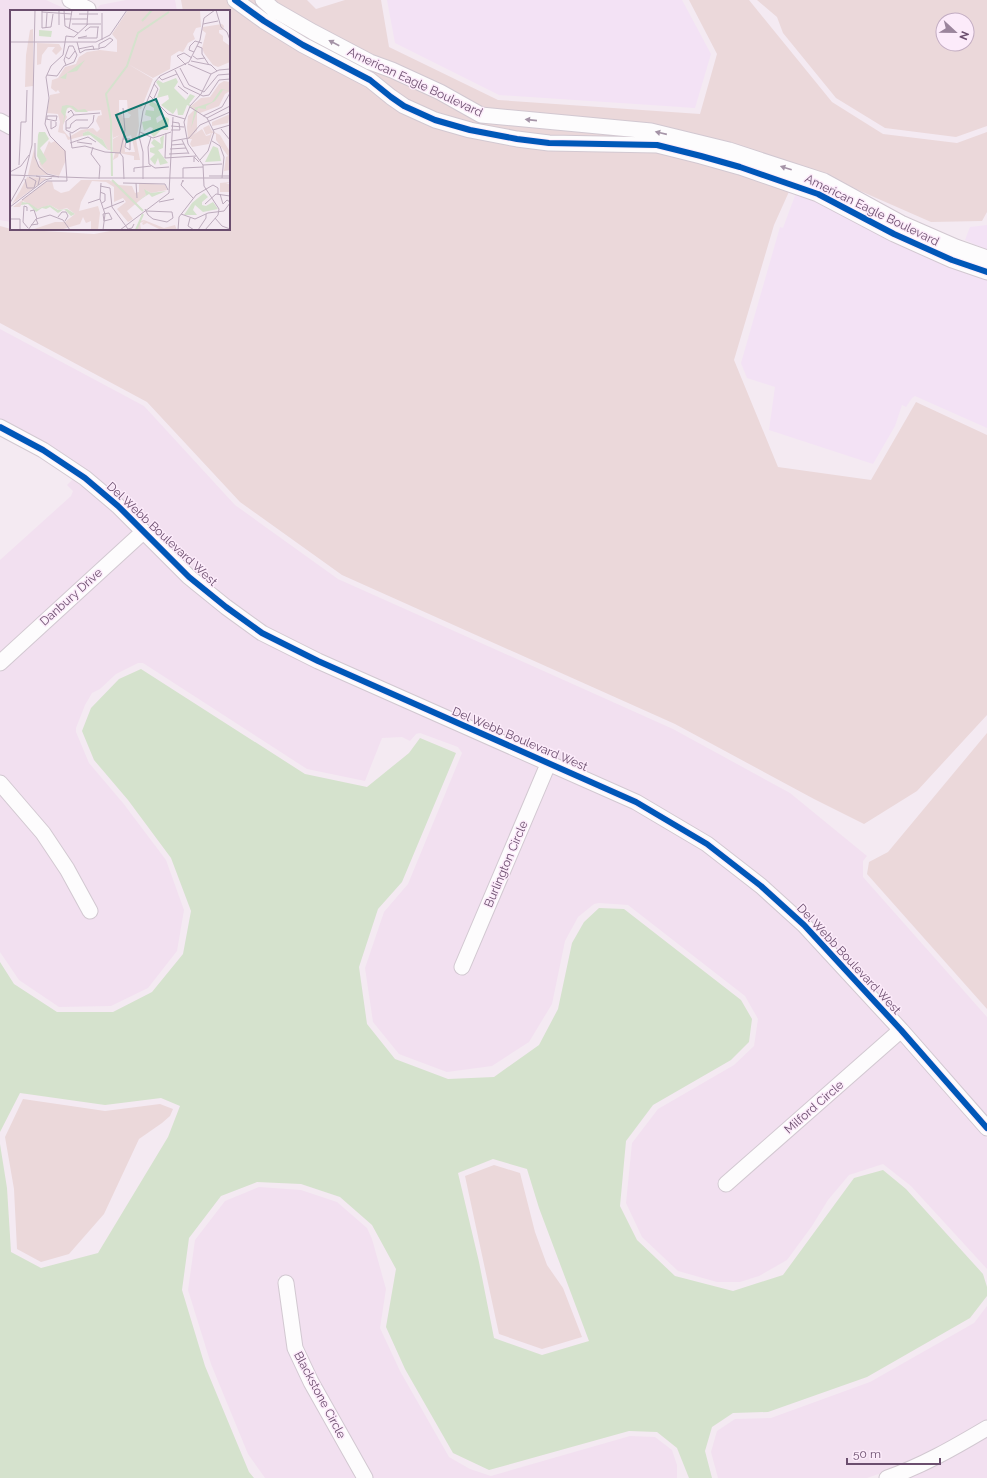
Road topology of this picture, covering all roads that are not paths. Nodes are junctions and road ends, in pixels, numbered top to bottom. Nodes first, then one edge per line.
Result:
1 (70, 0) edge
2 (235, 0) edge
3 (263, 0) edge
4 (90, 7) edge
5 (0, 122) edge
6 (10, 127) edge
7 (987, 258) edge
8 (987, 272) edge
9 (0, 427) edge
10 (143, 532) junction
11 (0, 662) edge
12 (549, 762) junction
13 (0, 784) edge
14 (90, 911) dead end
15 (462, 967) dead end
16 (901, 1030) junction
17 (987, 1128) edge
18 (726, 1184) dead end
19 (286, 1283) dead end
20 (987, 1428) edge
21 (365, 1478) edge
22 (887, 1478) edge

1 - 4 street
2 - 8 street, American Eagle Boulevard
7 -> 3 street, American Eagle Boulevard
5 - 6 street
9 - 10 street, Del Webb Boulevard West
10 - 11 street, Danbury Drive
10 - 12 street, Del Webb Boulevard West
12 - 15 street, Burlington Circle
12 - 16 street, Del Webb Boulevard West
13 - 14 street
16 - 17 street, Del Webb Boulevard West
16 - 18 street, Milford Circle
19 - 21 street, Blackstone Circle
20 - 22 street

